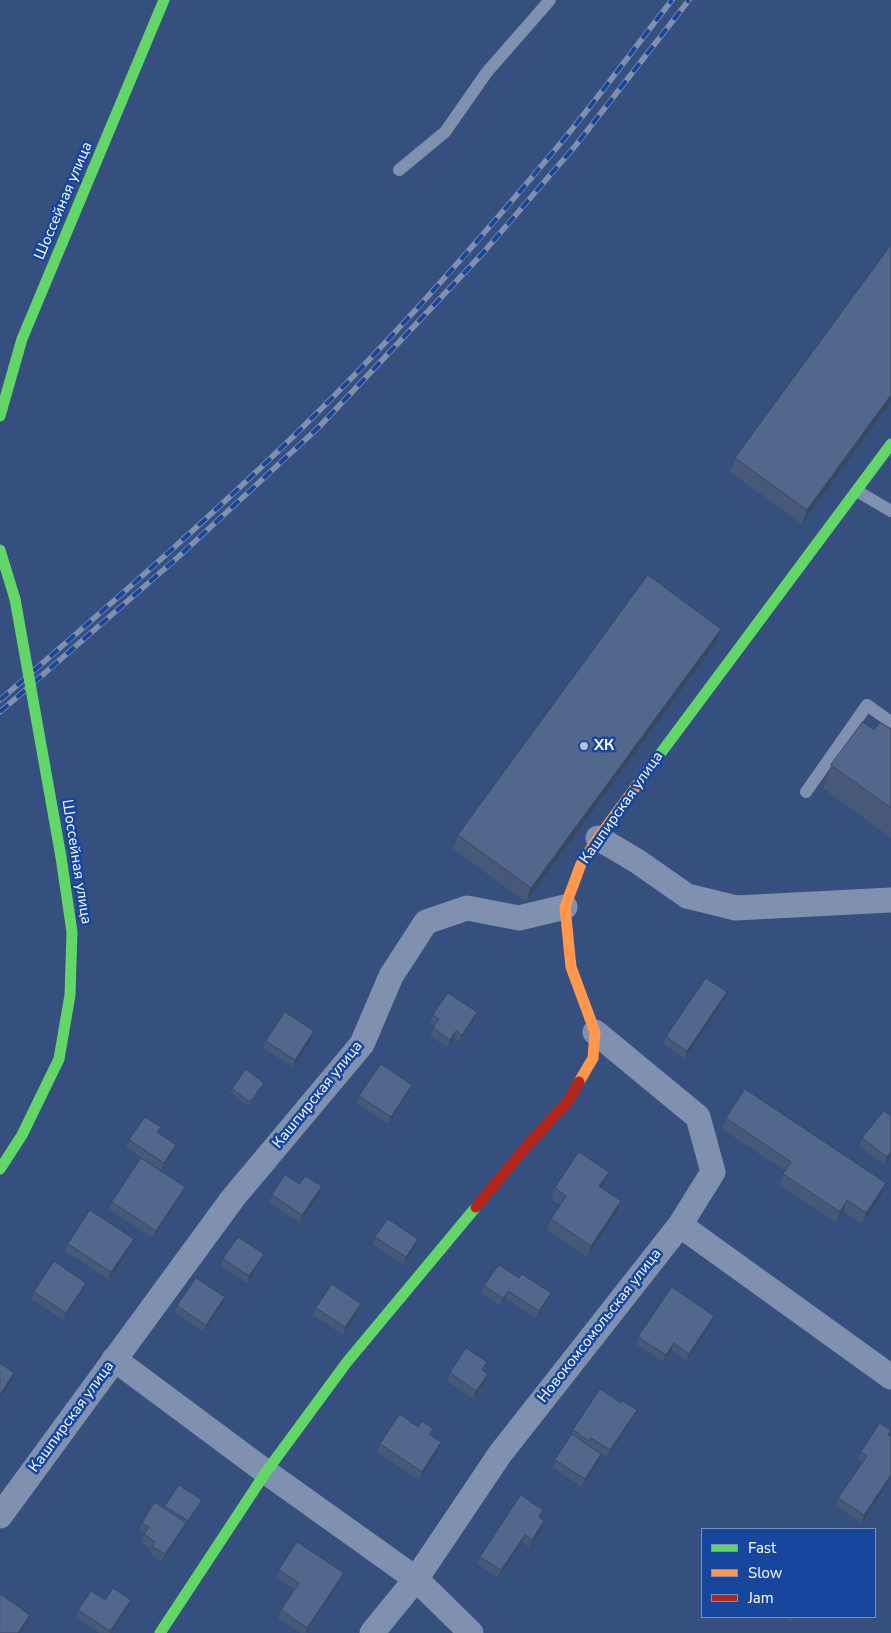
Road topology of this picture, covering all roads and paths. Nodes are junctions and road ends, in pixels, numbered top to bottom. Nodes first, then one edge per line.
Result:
1 (164, 0) edge
2 (550, 0) edge
3 (399, 170) dead end
4 (0, 416) edge
5 (891, 444) edge
6 (857, 491) junction
7 (891, 510) edge
8 (0, 550) edge
9 (891, 722) edge
10 (806, 792) dead end
11 (598, 838) junction
12 (891, 900) edge
13 (565, 907) junction
14 (595, 1032) junction
15 (0, 1169) edge
16 (680, 1225) junction
17 (114, 1359) junction
18 (891, 1377) edge
19 (266, 1472) junction
20 (0, 1516) edge
21 (416, 1579) junction
22 (160, 1633) edge
23 (372, 1633) edge
24 (471, 1633) edge

1 - 4 street, Шоссейная улица
2 - 3 lane
5 - 6 street, Кашпирская улица
6 - 7 lane
6 - 11 street, Кашпирская улица
8 - 15 street, Шоссейная улица, bridge
9 - 10 lane
11 - 12 street
11 - 13 street, Кашпирская улица
13 - 14 street
13 - 17 street, Кашпирская улица
14 - 16 street, Новокомсомольская улица
14 - 19 street
16 - 18 street
16 - 21 street, Новокомсомольская улица
17 - 19 street
17 - 20 street, Кашпирская улица
19 - 21 street
19 - 22 street
21 - 23 street, Новокомсомольская улица
21 - 24 street

